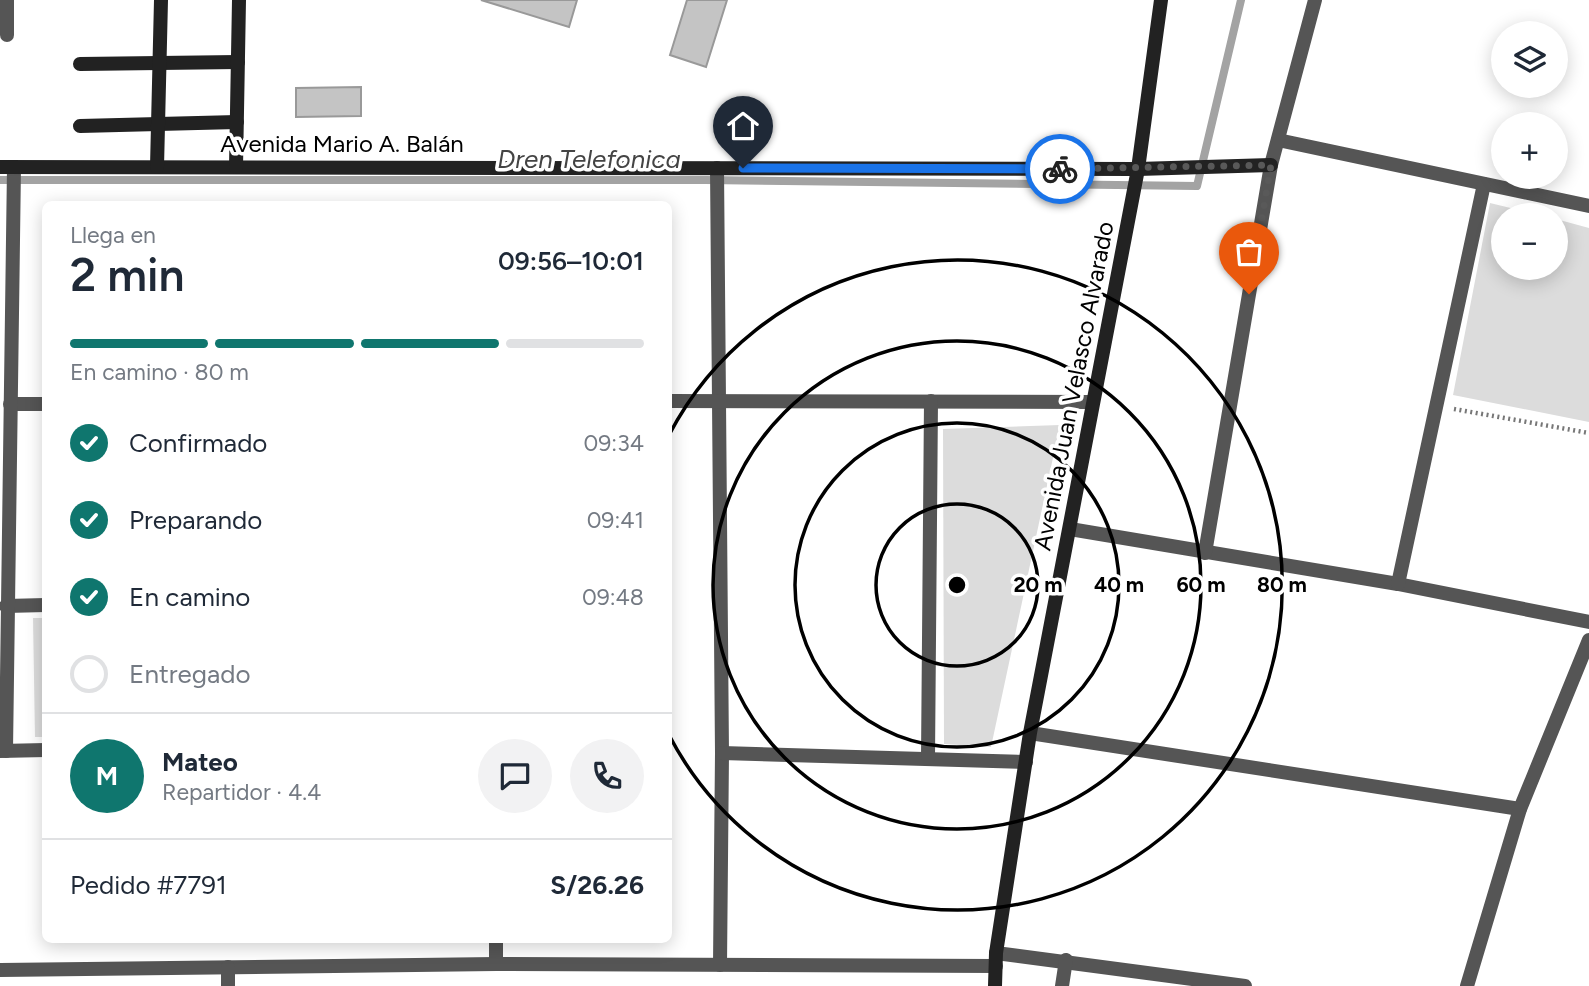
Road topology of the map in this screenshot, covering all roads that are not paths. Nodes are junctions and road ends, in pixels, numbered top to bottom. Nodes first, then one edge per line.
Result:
1 (7, 0) edge
2 (161, 0) edge
3 (239, 0) edge
4 (1161, 0) edge
5 (1315, 0) edge
6 (7, 34) dead end
7 (160, 61) junction
8 (238, 62) junction
9 (80, 64) dead end
10 (237, 122) junction
11 (158, 124) junction
12 (80, 126) dead end
13 (1278, 140) junction
14 (1271, 165) junction
15 (7, 167) edge
16 (157, 167) junction
17 (236, 167) junction
18 (717, 168) junction
19 (1138, 169) junction
20 (1484, 184) junction
21 (1589, 206) edge
22 (719, 400) junction
23 (672, 401) edge
24 (931, 401) junction
25 (1092, 402) junction
26 (10, 404) junction
27 (42, 404) edge
28 (1070, 529) junction
29 (1205, 553) junction
30 (1398, 584) junction
31 (42, 605) edge
32 (6, 606) junction
33 (1589, 622) edge
34 (1588, 648) edge
35 (1030, 733) junction
36 (42, 750) edge
37 (3, 751) edge
38 (722, 752) junction
39 (928, 758) junction
40 (1026, 762) junction
41 (1520, 809) junction
42 (496, 943) edge
43 (996, 960) junction
44 (1066, 960) junction
45 (496, 964) junction
46 (720, 965) junction
47 (228, 967) junction
48 (0, 970) edge
49 (15, 970) junction
50 (15, 986) edge
51 (228, 986) edge
52 (995, 986) edge
53 (1062, 986) edge
54 (1245, 986) edge
55 (1467, 986) edge

1 - 6 street
2 - 7 street
3 - 8 street
4 - 19 street, Avenida Juan Velasco Alvarado
5 - 13 street
7 - 8 street
7 - 9 street
7 - 11 street
8 - 10 street
10 - 11 street, Avenida Mario A. Balán
10 - 17 street
11 - 12 street, Avenida Mario A. Balán
11 - 16 street
13 - 14 street
13 - 20 street
14 - 19 street, Avenida Mario A. Balán
14 - 29 street
15 - 16 street, Avenida Mario A. Balán
15 - 26 street
16 - 17 street, Avenida Mario A. Balán
17 - 18 street, Avenida Mario A. Balán
18 - 19 street, Avenida Mario A. Balán
18 - 22 street
19 - 25 street, Avenida Juan Velasco Alvarado
20 - 21 street
20 - 30 street
22 - 23 street
22 - 24 street
22 - 38 street
24 - 25 street
24 - 39 street
25 - 28 street, Avenida Juan Velasco Alvarado
26 - 27 street
26 - 32 street
28 - 29 street
28 - 35 street, Avenida Juan Velasco Alvarado
29 - 30 street
30 - 33 street
31 - 32 street
32 - 37 street
34 - 41 street
35 - 40 street, Avenida Juan Velasco Alvarado
35 - 41 street
36 - 37 street
38 - 39 street
38 - 46 street
39 - 40 street
40 - 43 street, Avenida Juan Velasco Alvarado
41 - 55 street
42 - 45 street
43 - 44 street
43 - 46 street
43 - 52 street, Avenida Juan Velasco Alvarado
44 - 53 street
44 - 54 street
45 - 46 street
45 - 47 street
47 - 49 street
47 - 51 street
48 - 49 street
49 - 50 street

